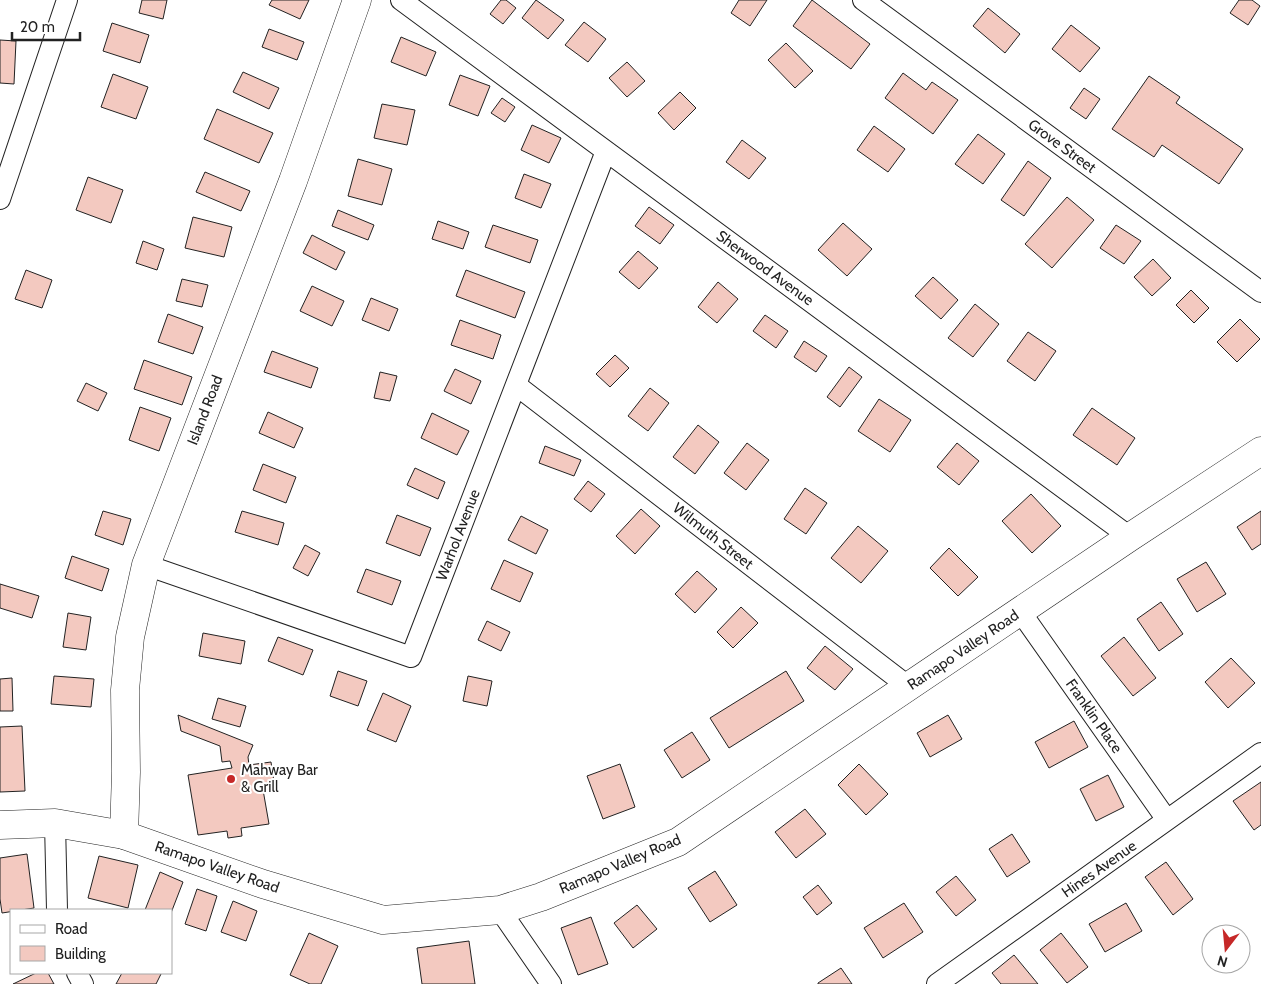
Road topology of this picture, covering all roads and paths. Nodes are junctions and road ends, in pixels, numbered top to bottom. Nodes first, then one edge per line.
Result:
1 (68, 0) edge
2 (357, 0) edge
3 (401, 0) edge
4 (863, 0) edge
5 (606, 151) junction
6 (0, 199) edge
7 (1261, 292) edge
8 (516, 385) junction
9 (1261, 450) edge
10 (1130, 537) junction
11 (146, 565) junction
12 (1020, 612) junction
13 (909, 687) junction
14 (1261, 753) edge
15 (1167, 820) junction
16 (55, 823) junction
17 (0, 825) edge
18 (124, 835) junction
19 (57, 909) edge
20 (500, 910) junction
21 (551, 984) edge
22 (937, 984) edge

1 - 6 street
2 - 11 main road, Island Road
3 - 5 street, Sherwood Avenue
4 - 7 street, Grove Street
5 - 8 street, Warhol Avenue
5 - 10 street, Sherwood Avenue
8 - 11 street, Warhol Avenue
8 - 13 street, Wilmuth Street
9 - 10 main road, Ramapo Valley Road
10 - 12 main road, Ramapo Valley Road
11 - 18 main road, Island Road
12 - 13 main road, Ramapo Valley Road
12 - 15 street, Franklin Place
13 - 20 main road, Ramapo Valley Road
14 - 15 street, Hines Avenue
15 - 22 street, Hines Avenue
16 - 17 main road, Ramapo Valley Road
16 - 18 main road, Ramapo Valley Road
16 - 19 street
18 - 20 main road, Ramapo Valley Road
20 - 21 street

